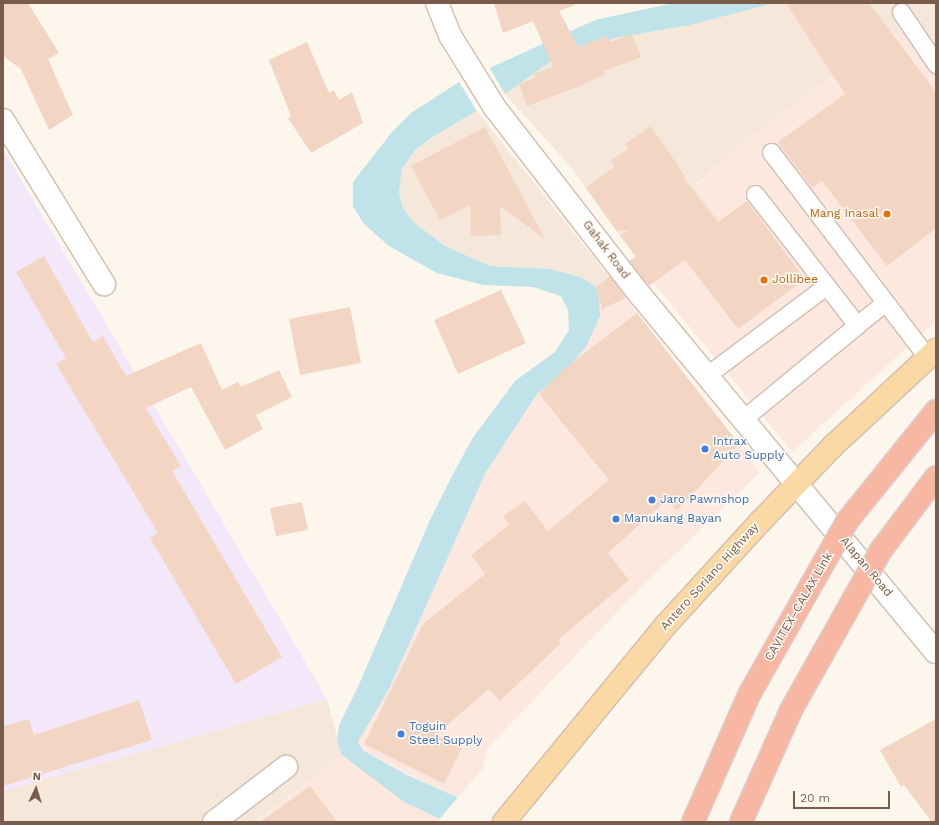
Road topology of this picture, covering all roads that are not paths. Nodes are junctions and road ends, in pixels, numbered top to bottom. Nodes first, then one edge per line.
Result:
1 (437, 3) edge
2 (901, 12) dead end
3 (936, 64) edge
4 (3, 120) edge
5 (771, 152) dead end
6 (755, 194) dead end
7 (104, 284) dead end
8 (826, 286) junction
9 (885, 302) junction
10 (856, 325) junction
11 (932, 354) edge
12 (707, 375) junction
13 (936, 411) edge
14 (743, 419) junction
15 (936, 477) edge
16 (796, 482) junction
17 (936, 652) edge
18 (286, 767) dead end
19 (214, 822) edge
20 (504, 822) edge
21 (693, 822) edge
22 (741, 822) edge

1 - 12 street, Gahak Road
2 - 3 lane
4 - 7 street
5 - 9 lane
6 - 8 lane
8 - 10 lane
8 - 12 lane
9 - 10 lane
9 - 11 lane
10 - 14 lane
11 - 16 main road, Antero Soriano Highway
12 - 14 street, Gahak Road
13 - 21 highway, CAVITEX–CALAX Link, bridge
14 - 16 street, Gahak Road
15 - 22 highway, bridge
16 - 17 street, Alapan Road
16 - 20 main road, Antero Soriano Highway
18 - 19 street

